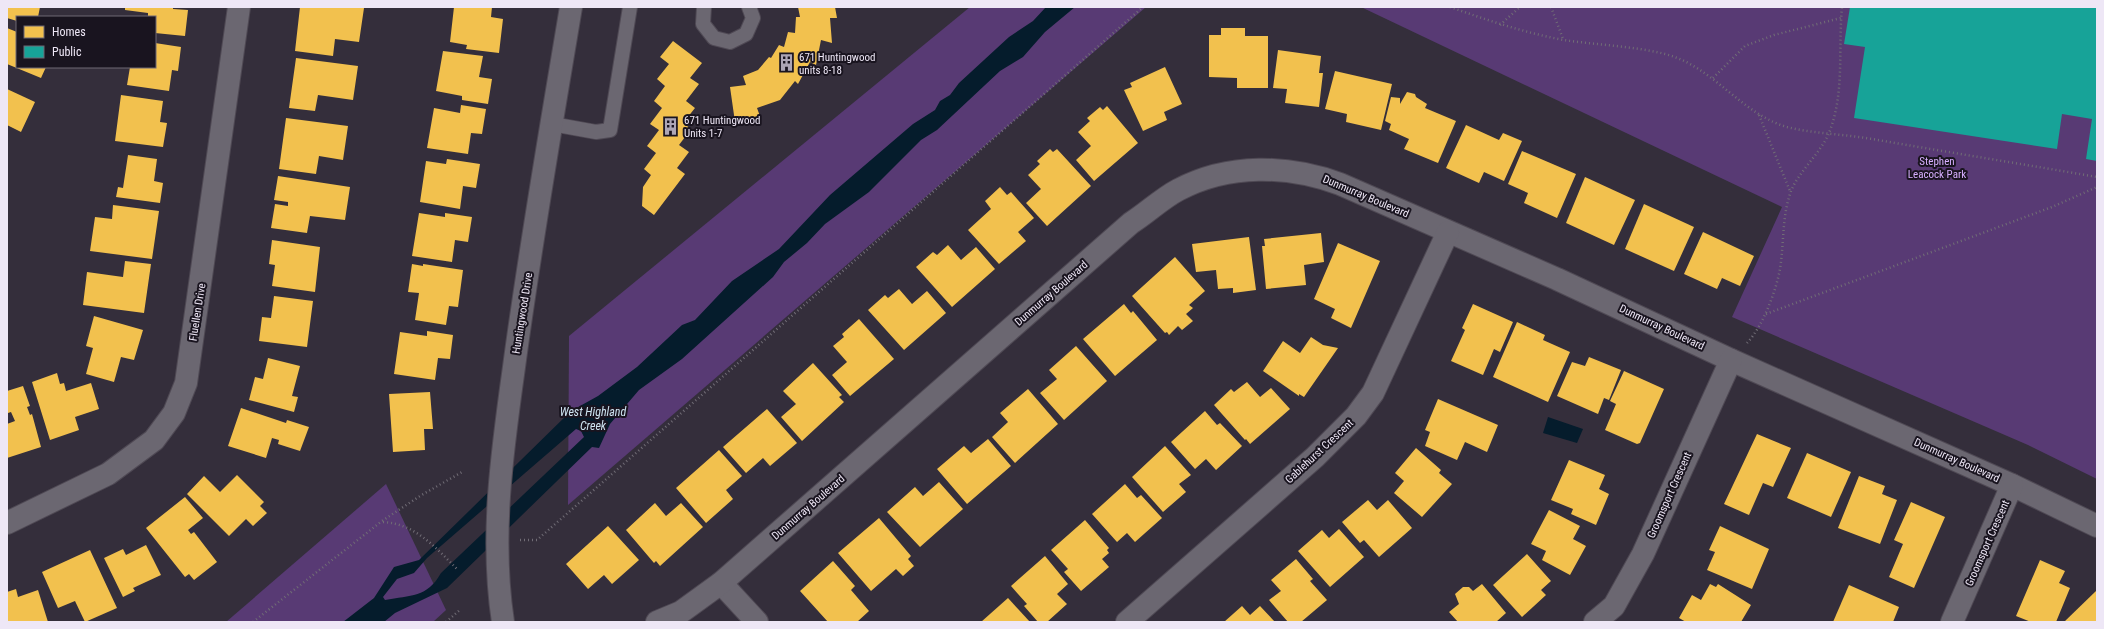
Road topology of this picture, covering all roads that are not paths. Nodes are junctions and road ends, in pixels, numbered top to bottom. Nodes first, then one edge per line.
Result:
1 (239, 7) edge
2 (571, 7) edge
3 (630, 7) edge
4 (704, 7) edge
5 (749, 7) edge
6 (552, 124) junction
7 (1448, 232) junction
8 (1731, 360) junction
9 (2012, 485) junction
10 (7, 523) edge
11 (2097, 526) edge
12 (721, 583) junction
13 (503, 622) edge
14 (657, 622) edge
15 (757, 622) edge
16 (1127, 622) edge
17 (1596, 622) edge
18 (1952, 622) edge

1 - 10 street, Fluellen Drive
2 - 6 street, Huntingwood Drive
3 - 6 lane
4 - 5 lane
6 - 13 street, Huntingwood Drive
7 - 8 street, Dunmurray Boulevard
7 - 12 street, Dunmurray Boulevard
7 - 16 street, Gablehurst Crescent
8 - 9 street, Dunmurray Boulevard
8 - 17 street, Groomsport Crescent
9 - 11 street, Dunmurray Boulevard
9 - 18 street, Groomsport Crescent
12 - 14 street, Dunmurray Boulevard
12 - 15 street

